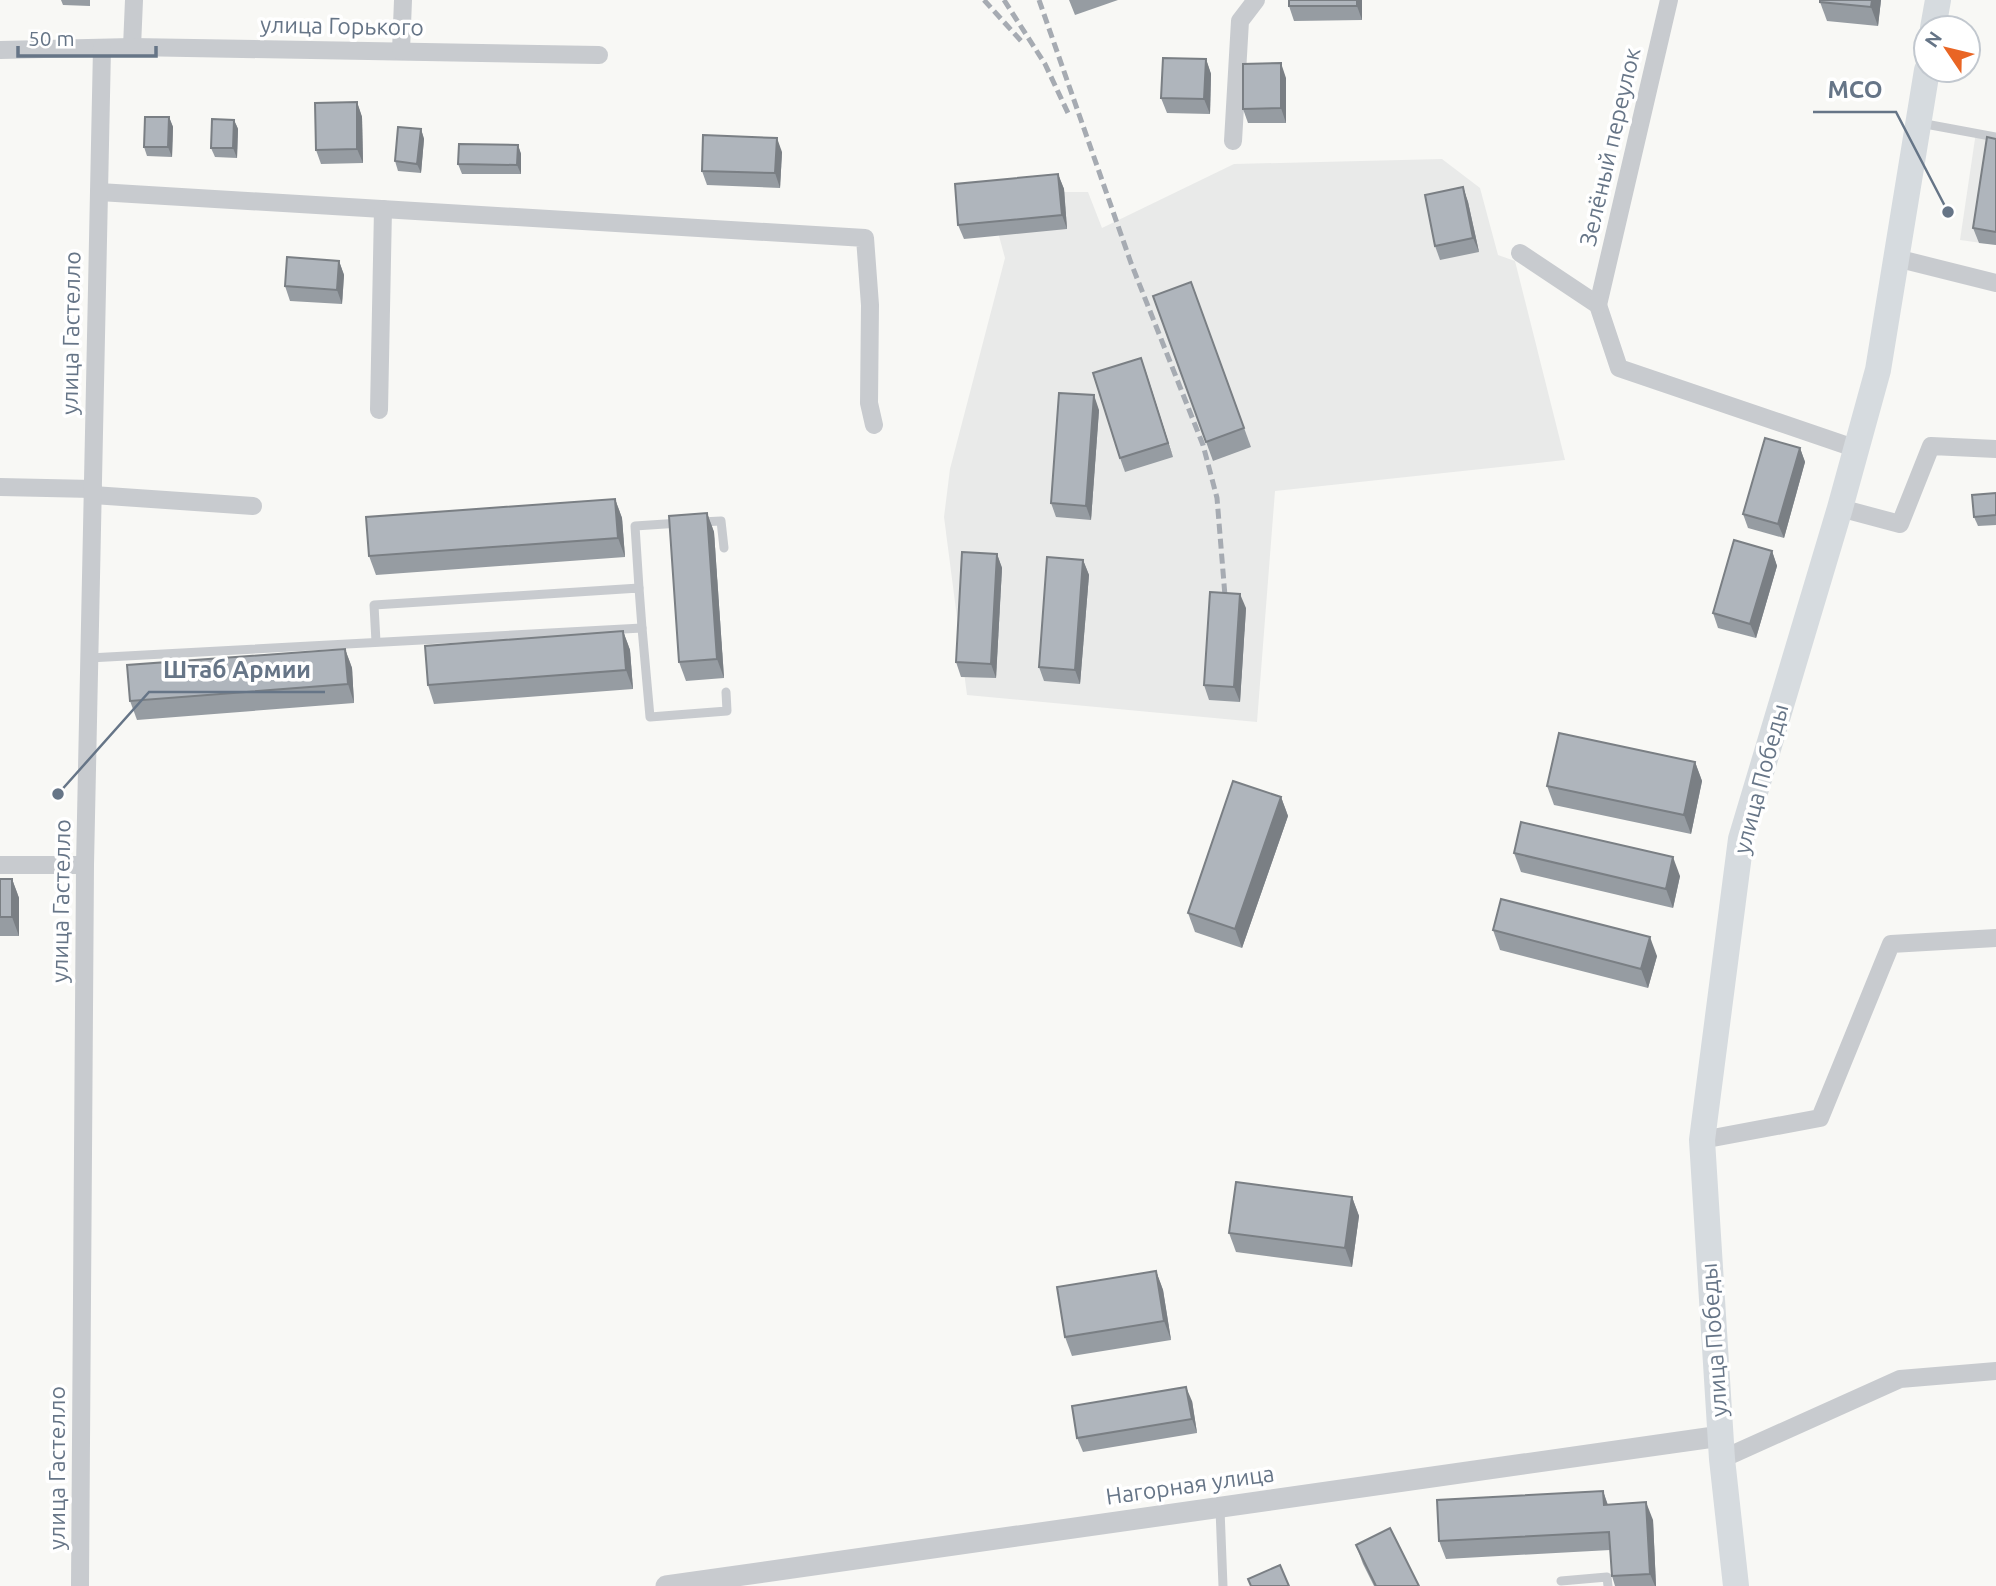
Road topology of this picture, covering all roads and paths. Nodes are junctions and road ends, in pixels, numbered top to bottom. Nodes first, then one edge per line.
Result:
1 (134, 0) edge
2 (403, 0) edge
3 (1256, 0) edge
4 (1669, 0) edge
5 (132, 47) junction
6 (102, 48) junction
7 (0, 50) edge
8 (401, 51) junction
9 (599, 55) dead end
10 (1925, 84) edge
11 (1918, 122) junction
12 (1996, 137) edge
13 (1233, 141) dead end
14 (99, 192) junction
15 (383, 209) junction
16 (1520, 253) dead end
17 (1896, 258) junction
18 (1996, 283) edge
19 (1598, 305) junction
20 (379, 410) dead end
21 (874, 425) dead end
22 (1857, 449) junction
23 (1996, 449) edge
24 (0, 487) edge
25 (93, 492) junction
26 (253, 506) dead end
27 (1840, 508) junction
28 (724, 548) dead end
29 (639, 588) junction
30 (642, 628) junction
31 (376, 642) junction
32 (89, 658) junction
33 (726, 692) dead end
34 (0, 865) edge
35 (85, 865) junction
36 (1996, 938) edge
37 (1702, 1140) junction
38 (1996, 1371) edge
39 (1721, 1447) junction
40 (1220, 1507) junction
41 (1561, 1581) dead end
42 (80, 1586) edge
43 (666, 1586) edge
44 (1223, 1586) edge
45 (1608, 1586) edge
46 (1736, 1586) edge

1 - 5 street
2 - 8 street
3 - 13 street
4 - 19 street, Зелёный переулок
5 - 6 street, улица Горького
5 - 8 street, улица Горького
6 - 7 street, улица Горького
6 - 14 street, улица Гастелло
8 - 9 street, улица Горького
10 - 11 main road, улица Победы
11 - 12 lane
11 - 17 main road, улица Победы
14 - 15 street
14 - 25 street, улица Гастелло
15 - 20 street
15 - 21 street
16 - 19 street
17 - 18 street
17 - 22 main road, улица Победы
19 - 22 street
22 - 27 main road, улица Победы
23 - 27 street
24 - 25 street
25 - 26 street
25 - 32 street, улица Гастелло
27 - 37 main road, улица Победы
28 - 29 lane
29 - 30 lane
29 - 31 lane
30 - 31 lane
30 - 33 lane
31 - 32 lane
32 - 35 street, улица Гастелло
34 - 35 street
35 - 42 street, улица Гастелло
36 - 37 street
37 - 39 main road, улица Победы
38 - 39 street, Нагорная улица
39 - 40 street, Нагорная улица
39 - 46 main road, улица Победы
40 - 43 street, Нагорная улица
40 - 44 lane
41 - 45 lane

